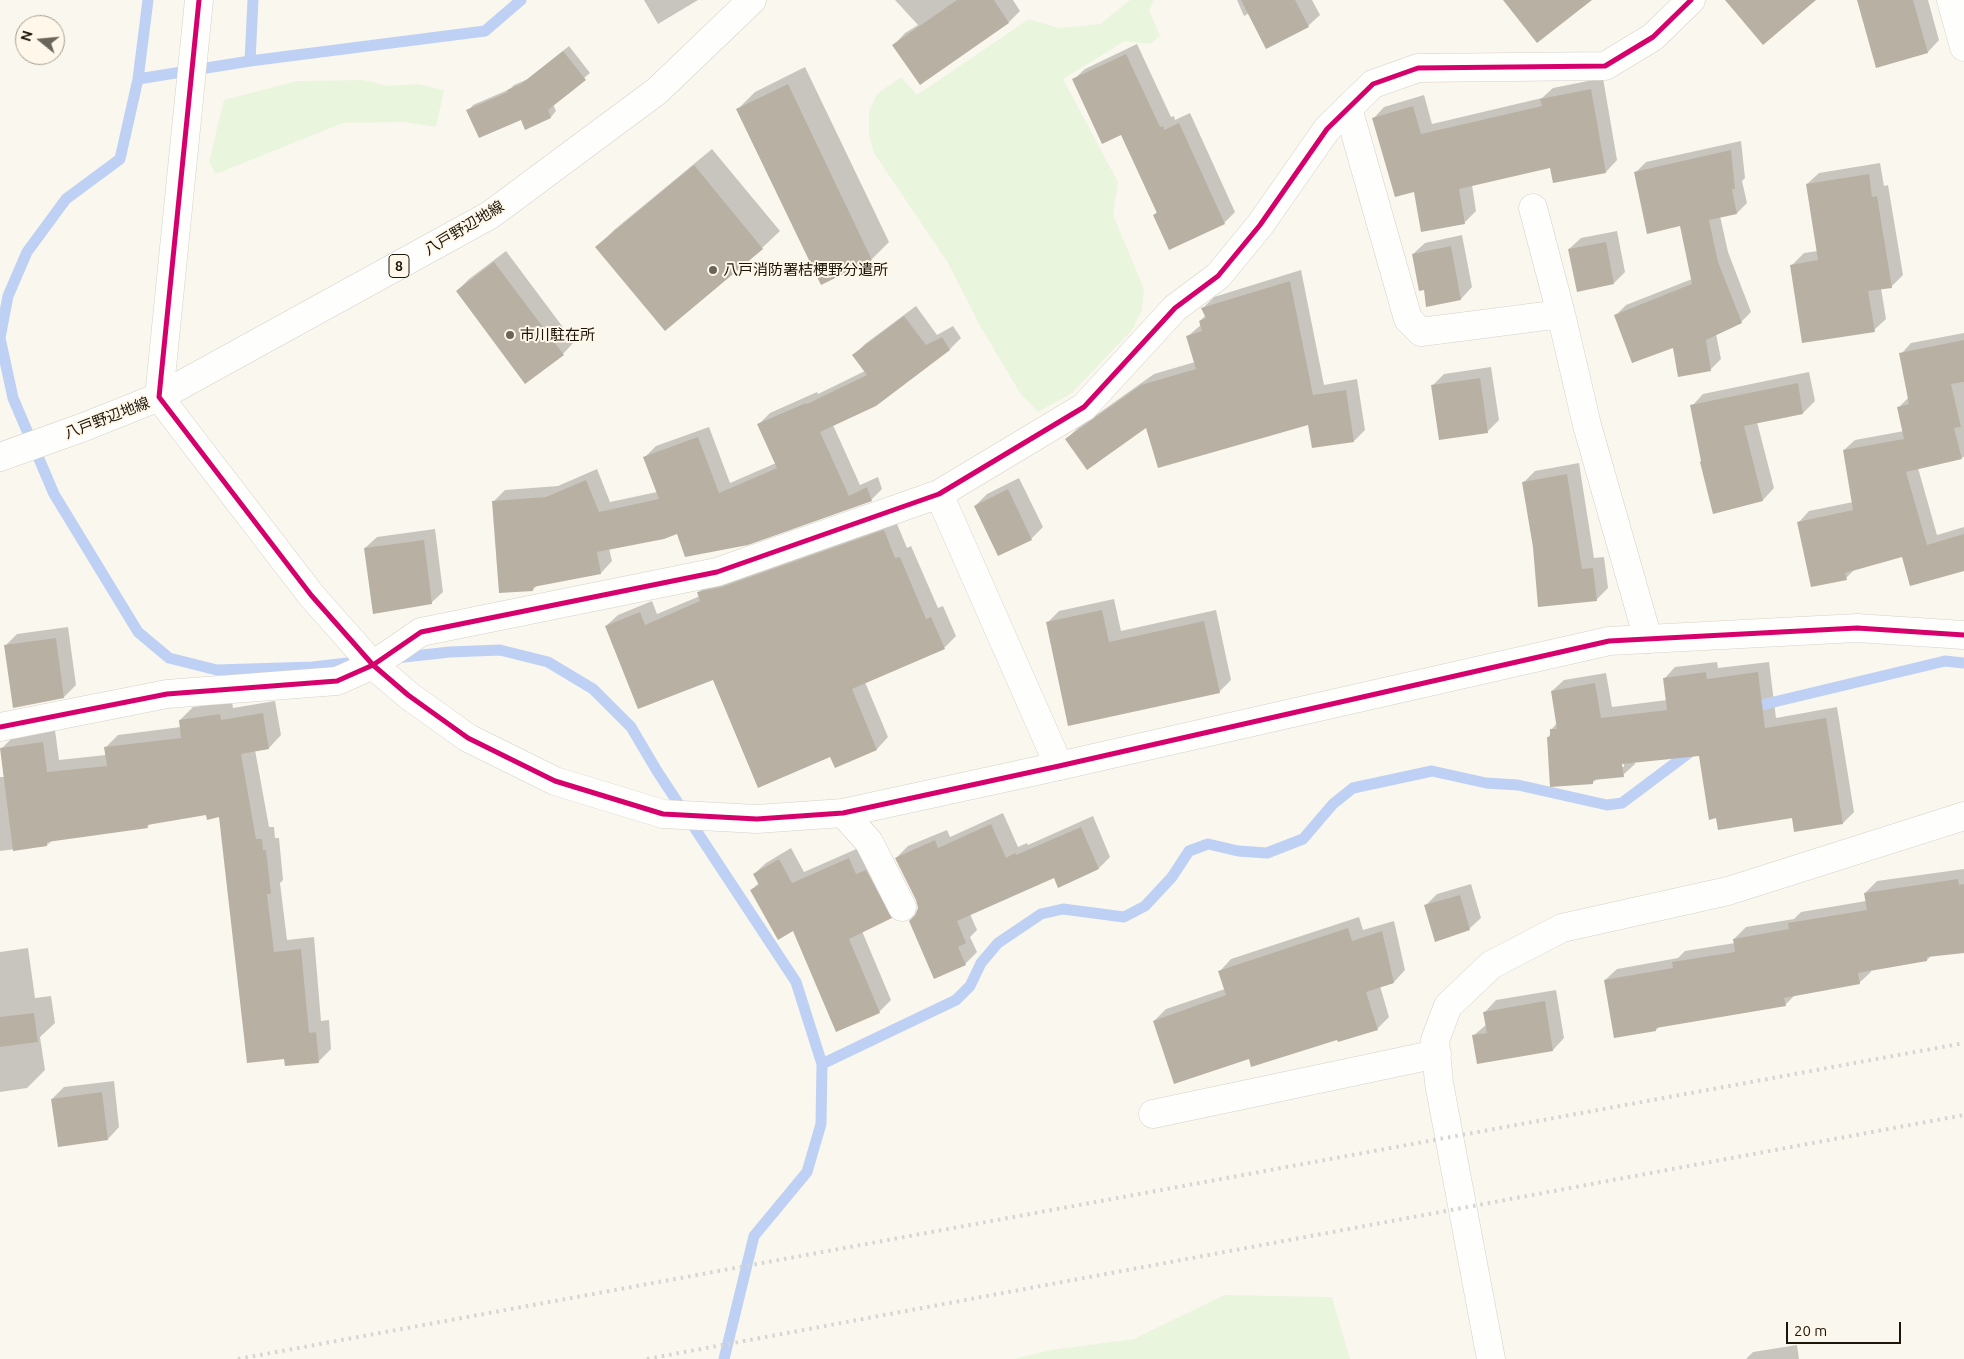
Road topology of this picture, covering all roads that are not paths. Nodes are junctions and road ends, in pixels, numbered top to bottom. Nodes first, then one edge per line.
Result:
1 (199, 0) edge
2 (752, 0) edge
3 (1690, 0) edge
4 (1951, 0) edge
5 (1964, 47) edge
6 (1348, 108) junction
7 (1533, 208) dead end
8 (1561, 314) junction
9 (159, 397) junction
10 (0, 457) edge
11 (939, 494) junction
12 (1964, 635) edge
13 (1648, 639) junction
14 (373, 665) junction
15 (0, 727) edge
16 (1060, 766) junction
17 (843, 813) junction
18 (1964, 816) edge
19 (902, 908) dead end
20 (1437, 1054) junction
21 (1153, 1114) dead end
22 (1491, 1359) edge

1 - 9 street
2 - 9 street, 八戸野辺地線 / 8
3 - 6 street
4 - 5 street
6 - 8 street
6 - 11 street
7 - 8 street
8 - 13 street
9 - 10 street, 八戸野辺地線 / 8
9 - 14 street
11 - 14 street
11 - 16 street
12 - 13 street
13 - 16 street
14 - 15 street
14 - 17 street
16 - 17 street
17 - 19 street
18 - 20 street
20 - 21 street
20 - 22 street

